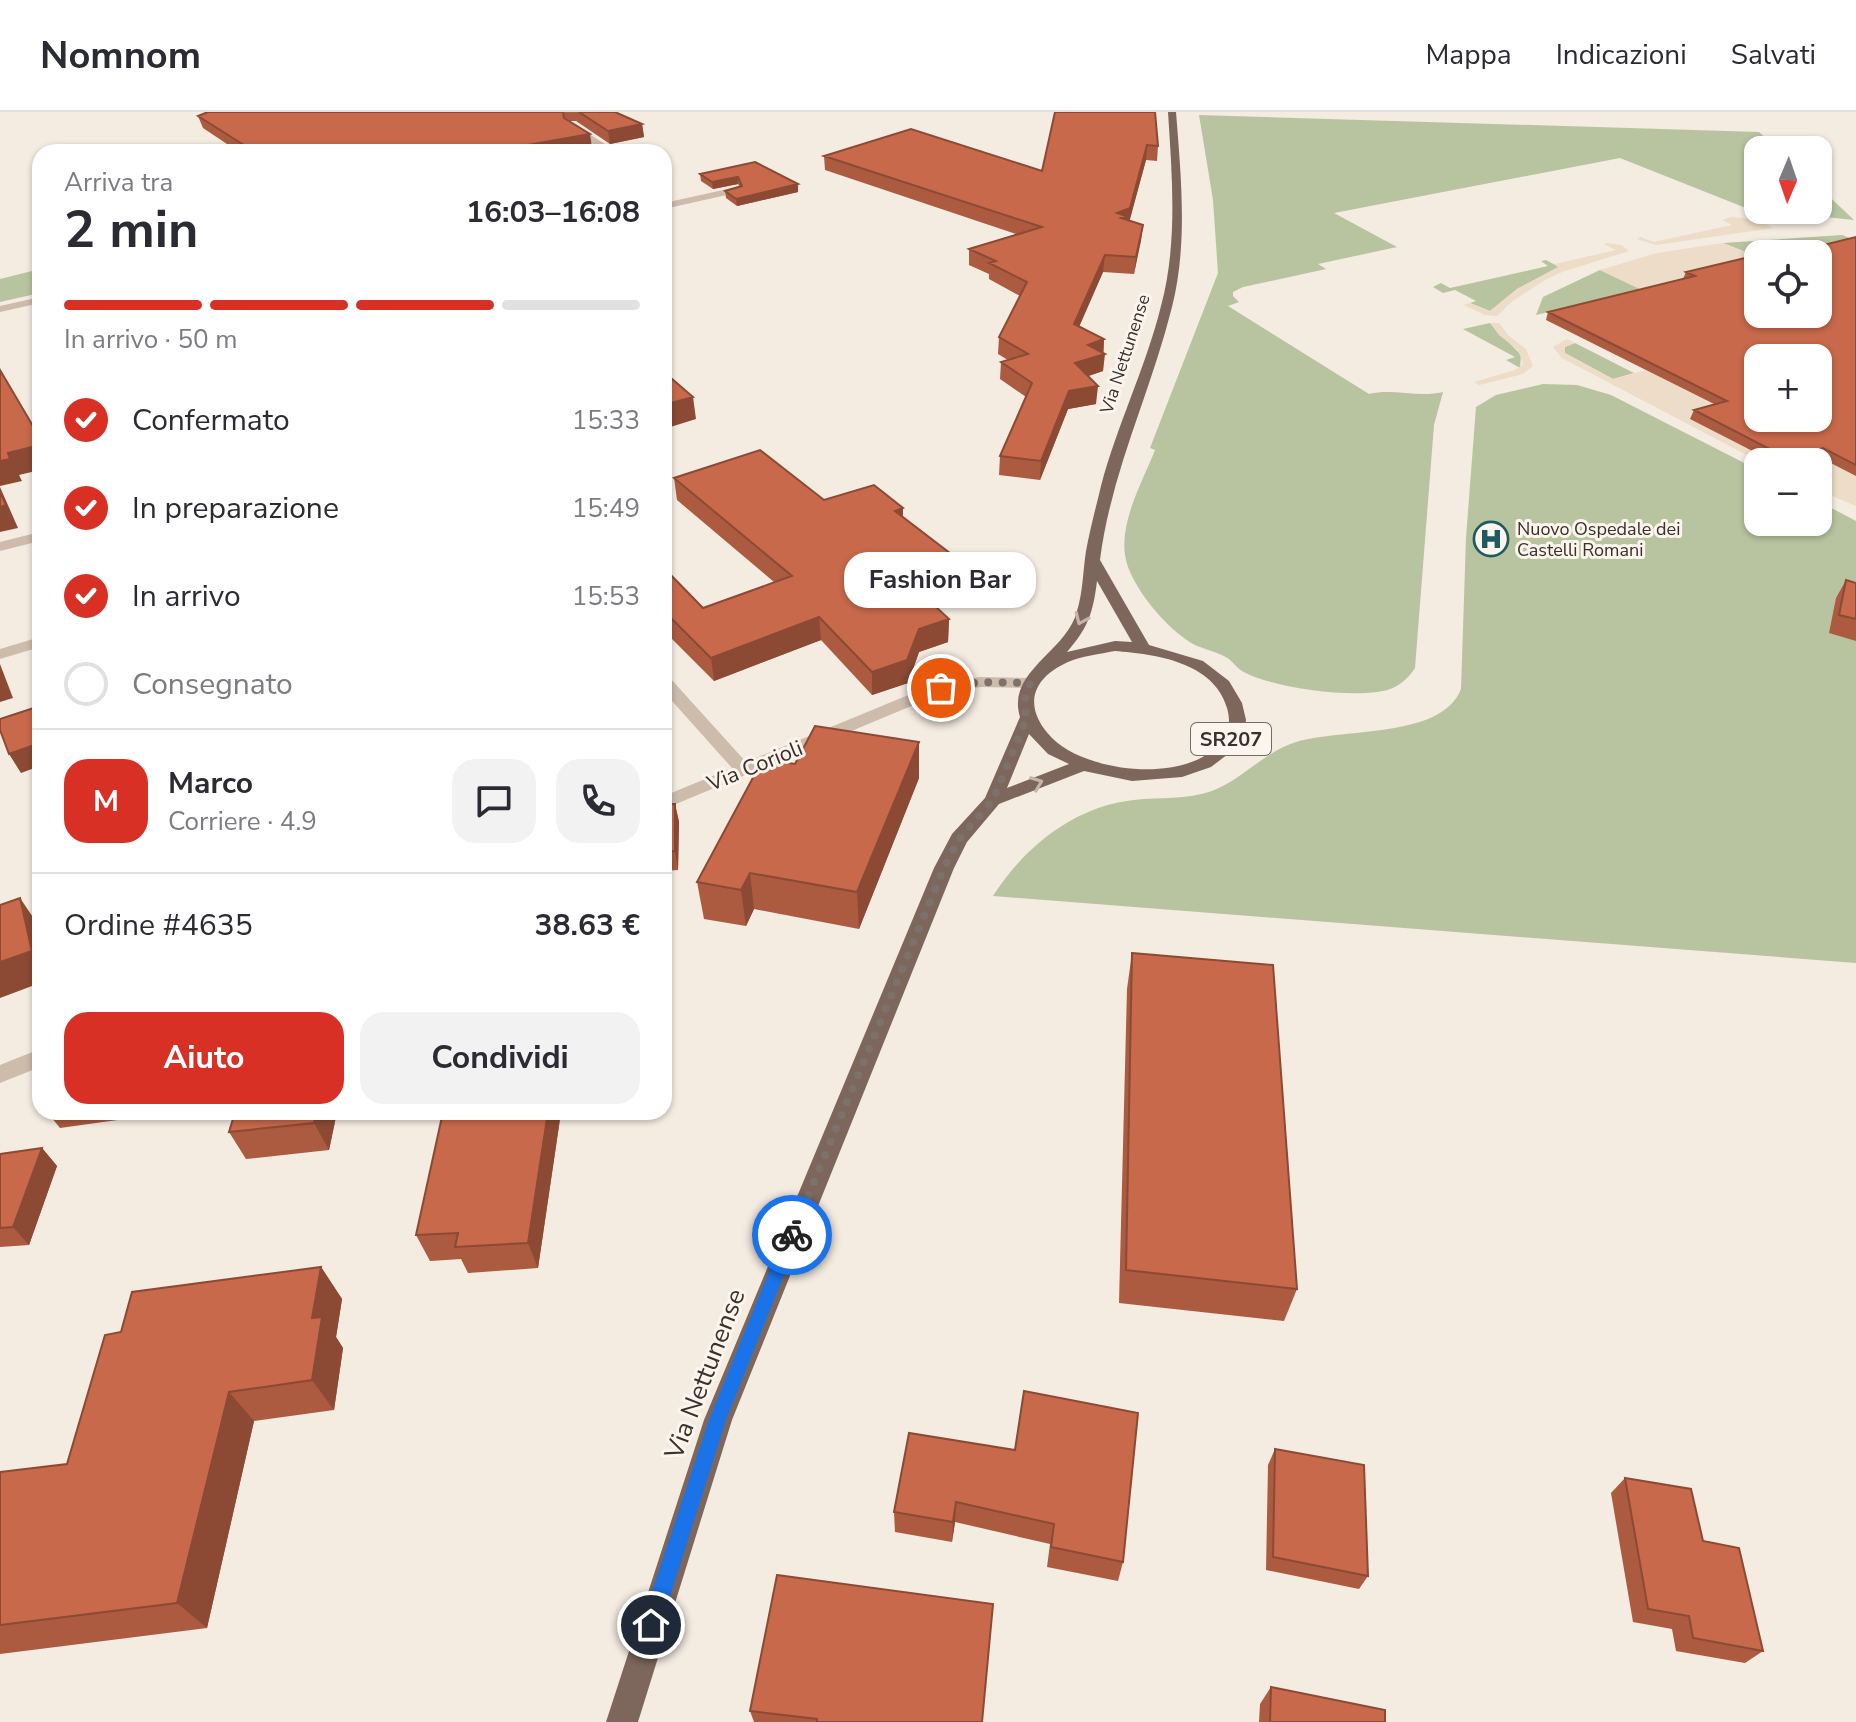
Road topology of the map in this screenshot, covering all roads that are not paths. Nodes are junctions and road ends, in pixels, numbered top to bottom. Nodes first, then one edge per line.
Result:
1 (1172, 112) edge
2 (571, 126) edge
3 (600, 144) edge
4 (737, 190) edge
5 (672, 204) edge
6 (32, 302) edge
7 (0, 309) edge
8 (32, 538) edge
9 (0, 547) edge
10 (1092, 559) junction
11 (32, 644) edge
12 (1143, 648) junction
13 (0, 654) edge
14 (1045, 667) junction
15 (1030, 683) junction
16 (672, 691) edge
17 (1026, 720) junction
18 (1081, 766) junction
19 (744, 771) junction
20 (672, 800) edge
21 (993, 800) junction
22 (32, 1061) edge
23 (0, 1074) edge
24 (622, 1722) edge

1 - 10 main road, Via Nettunense / SR207
2 - 3 street
4 - 5 street
6 - 7 street
8 - 9 street
10 - 12 main road
10 -> 14 main road, Via Nettunense / SR207
11 - 13 street
12 - 14 main road, SR207
12 - 18 main road, SR207
14 - 15 main road, SR207
15 - 17 main road
15 - 19 street, Via Corioli
16 - 19 street
17 - 18 main road, SR207
17 - 21 main road, Via Nettunense
21 -> 18 main road, Via Nettunense
19 - 20 street, Via Corioli
21 - 24 main road, Via Nettunense
22 - 23 street

